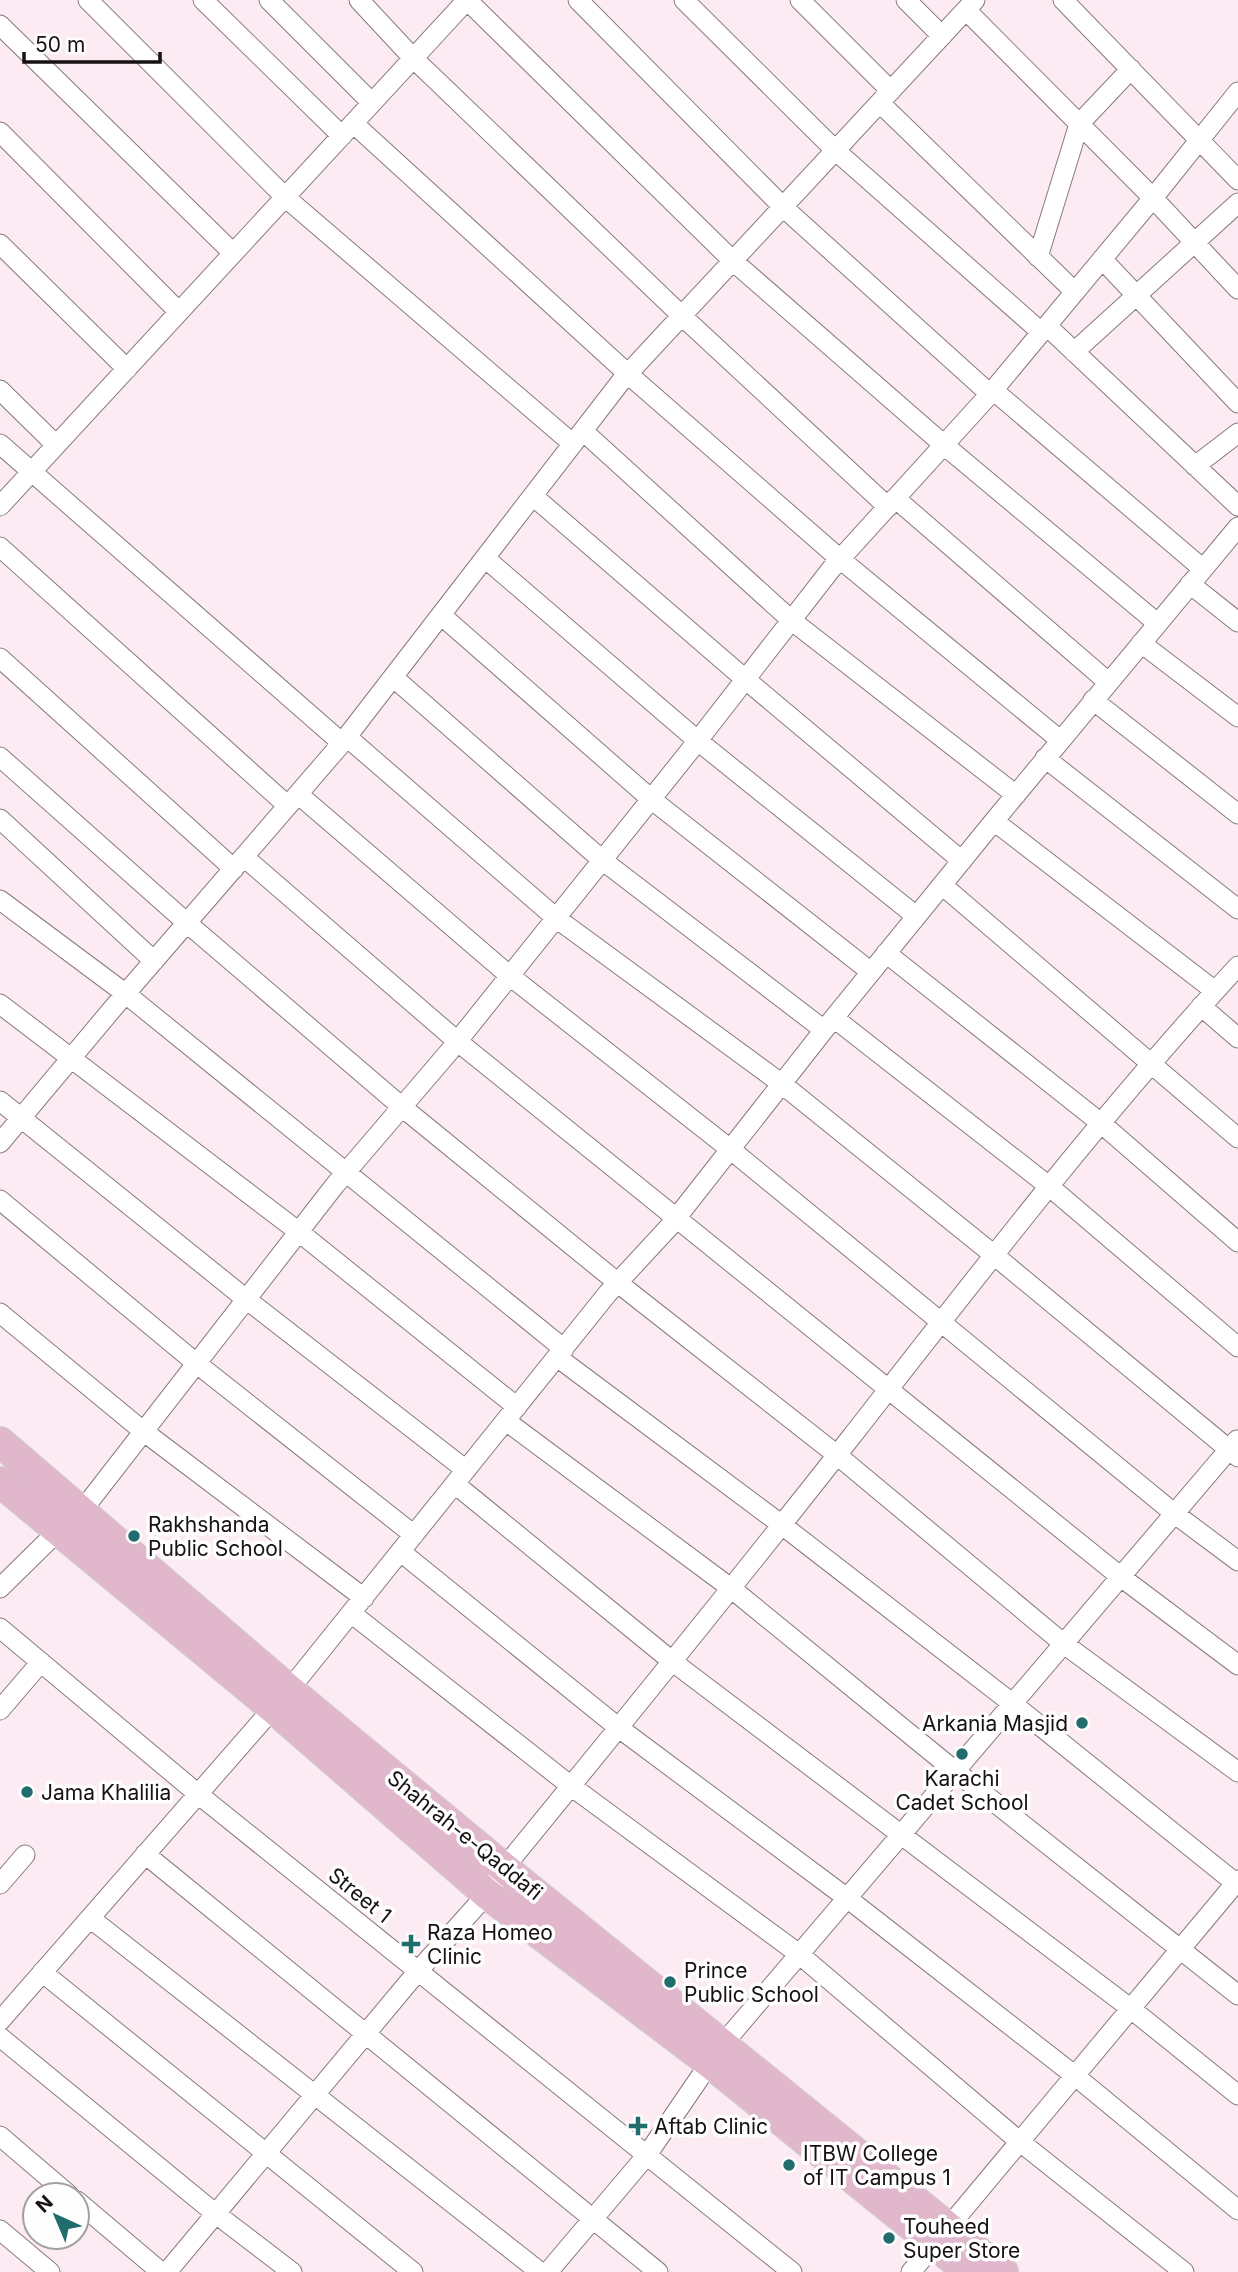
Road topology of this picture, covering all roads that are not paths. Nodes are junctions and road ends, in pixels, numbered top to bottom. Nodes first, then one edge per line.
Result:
1 (88, 0) edge
2 (203, 0) edge
3 (269, 0) edge
4 (359, 0) edge
5 (467, 0) edge
6 (578, 0) edge
7 (684, 0) edge
8 (800, 0) edge
9 (906, 0) edge
10 (1063, 0) edge
11 (971, 5) edge
12 (0, 25) edge
13 (942, 36) junction
14 (414, 58) junction
15 (1131, 69) junction
16 (1238, 92) edge
17 (886, 97) junction
18 (372, 103) junction
19 (1079, 124) junction
20 (348, 129) junction
21 (0, 132) edge
22 (1200, 139) junction
23 (836, 151) junction
24 (1238, 180) edge
25 (285, 197) junction
26 (1153, 198) junction
27 (1238, 204) edge
28 (783, 207) junction
29 (1195, 243) junction
30 (0, 244) edge
31 (233, 253) junction
32 (1038, 257) junction
33 (1102, 259) junction
34 (733, 261) junction
35 (1238, 289) edge
36 (1075, 292) junction
37 (1137, 295) junction
38 (179, 312) junction
39 (682, 316) junction
40 (1044, 329) junction
41 (1074, 352) junction
42 (127, 369) junction
43 (628, 373) junction
44 (0, 390) edge
45 (992, 392) junction
46 (1238, 403) edge
47 (1238, 433) edge
48 (578, 437) junction
49 (0, 444) edge
50 (56, 445) junction
51 (944, 445) junction
52 (1195, 466) junction
53 (32, 472) junction
54 (533, 496) junction
55 (892, 502) junction
56 (0, 506) edge
57 (1238, 506) edge
58 (1237, 529) edge
59 (0, 547) edge
60 (485, 558) junction
61 (840, 559) junction
62 (1196, 577) junction
63 (440, 615) junction
64 (791, 620) junction
65 (1238, 622) edge
66 (1157, 623) junction
67 (1141, 643) junction
68 (0, 658) edge
69 (393, 677) junction
70 (746, 680) junction
71 (1108, 682) junction
72 (1093, 700) junction
73 (1238, 716) edge
74 (345, 740) junction
75 (1060, 740) junction
76 (698, 741) junction
77 (0, 757) edge
78 (1045, 758) junction
79 (1016, 794) junction
80 (651, 799) junction
81 (293, 800) junction
82 (1238, 814) edge
83 (0, 819) edge
84 (994, 821) junction
85 (602, 860) junction
86 (961, 861) junction
87 (239, 863) junction
88 (942, 885) junction
89 (0, 900) edge
90 (1238, 909) edge
91 (916, 916) junction
92 (556, 918) junction
93 (187, 923) junction
94 (886, 953) junction
95 (154, 961) junction
96 (871, 972) junction
97 (510, 976) junction
98 (1229, 980) edge
99 (126, 994) junction
100 (0, 1004) edge
101 (1200, 1006) junction
102 (829, 1024) junction
103 (1238, 1038) edge
104 (457, 1041) junction
105 (70, 1060) junction
106 (1153, 1063) junction
107 (782, 1084) junction
108 (0, 1101) edge
109 (402, 1107) junction
110 (21, 1118) junction
111 (1102, 1124) junction
112 (1238, 1138) edge
113 (0, 1143) edge
114 (730, 1149) junction
115 (345, 1173) junction
116 (1050, 1187) junction
117 (0, 1200) edge
118 (676, 1218) junction
119 (299, 1231) junction
120 (1238, 1242) edge
121 (994, 1255) junction
122 (618, 1283) junction
123 (246, 1299) junction
124 (0, 1314) edge
125 (942, 1321) junction
126 (1238, 1347) edge
127 (561, 1353) junction
128 (197, 1363) junction
129 (888, 1391) junction
130 (511, 1414) junction
131 (144, 1431) junction
132 (0, 1442) edge
133 (1235, 1449) edge
134 (837, 1455) junction
135 (460, 1477) junction
136 (0, 1482) edge
137 (81, 1512) junction
138 (1175, 1514) junction
139 (782, 1525) junction
140 (58, 1531) junction
141 (414, 1535) junction
142 (401, 1552) junction
143 (1238, 1561) edge
144 (1121, 1577) junction
145 (0, 1588) edge
146 (732, 1589) junction
147 (357, 1605) junction
148 (0, 1628) edge
149 (1064, 1644) junction
150 (41, 1662) junction
151 (673, 1662) junction
152 (1238, 1665) edge
153 (281, 1699) junction
154 (1013, 1704) junction
155 (0, 1710) edge
156 (618, 1728) junction
157 (955, 1771) junction
158 (1238, 1772) edge
159 (570, 1786) junction
160 (198, 1794) junction
161 (900, 1836) junction
162 (145, 1854) junction
163 (25, 1855) dead end
164 (504, 1868) junction
165 (1237, 1883) edge
166 (0, 1884) edge
167 (487, 1894) junction
168 (847, 1898) junction
169 (90, 1918) junction
170 (1179, 1949) junction
171 (799, 1954) junction
172 (418, 1971) junction
173 (43, 1972) junction
174 (1238, 1995) edge
175 (1130, 2008) junction
176 (0, 2021) edge
177 (366, 2035) junction
178 (0, 2037) edge
179 (716, 2054) junction
180 (1074, 2075) junction
181 (1238, 2095) edge
182 (315, 2096) junction
183 (0, 2136) edge
184 (1019, 2141) junction
185 (267, 2154) junction
186 (647, 2155) junction
187 (53, 2181) edge
188 (1238, 2210) edge
189 (91, 2213) edge
190 (216, 2214) junction
191 (592, 2220) junction
192 (0, 2230) edge
193 (940, 2237) junction
194 (50, 2272) edge
195 (161, 2272) edge
196 (167, 2272) edge
197 (292, 2272) edge
198 (413, 2272) edge
199 (540, 2272) edge
200 (548, 2272) edge
201 (658, 2272) edge
202 (792, 2272) edge
203 (911, 2272) edge
204 (969, 2272) edge
205 (1003, 2272) edge
206 (1184, 2272) edge

1 - 25 street
2 - 20 street
3 - 18 street
4 - 14 street
5 - 14 street
5 - 34 street
6 - 28 street
7 - 23 street
8 - 17 street
9 - 13 street
10 - 15 street
11 - 13 street
11 - 19 street
12 - 31 street
13 - 17 street
14 - 18 street
14 - 39 street
15 - 19 street
15 - 22 street
16 - 22 street
17 - 23 street
17 - 32 street
18 - 20 street
19 - 26 street
19 - 32 street
20 - 25 street
20 - 43 street
21 - 38 street
22 - 24 street
22 - 26 street
23 - 28 street
23 - 40 street
25 - 31 street
25 - 48 street
26 - 29 street
26 - 33 street
27 - 29 street
28 - 34 street
28 - 45 street
29 - 35 street
29 - 37 street
30 - 42 street
31 - 38 street
32 - 36 street
33 - 36 street
33 - 37 street
34 - 39 street
34 - 51 street
36 - 40 street
37 - 41 street
37 - 46 street
38 - 42 street
39 - 43 street
39 - 55 street
40 - 41 street
40 - 45 street
41 - 52 street
42 - 50 street
43 - 48 street
43 - 61 street
44 - 50 street
45 - 51 street
45 - 62 street
47 - 52 street
48 - 54 street
48 - 64 street
49 - 53 street
50 - 53 street
51 - 55 street
51 - 66 street
52 - 57 street
53 - 56 street
53 - 74 street
54 - 60 street
54 - 70 street
55 - 61 street
55 - 71 street
58 - 62 street
59 - 81 street
60 - 63 street
60 - 76 street
61 - 64 street
61 - 75 street
62 - 65 street
62 - 66 street
63 - 69 street
63 - 80 street
64 - 70 street
64 - 79 street
66 - 67 street
67 - 71 street
67 - 73 street
68 - 87 street
69 - 74 street
69 - 85 street
70 - 76 street
70 - 86 street
71 - 72 street
72 - 75 street
72 - 82 street
74 - 81 street
74 - 92 street
75 - 78 street
76 - 80 street
76 - 91 street
77 - 93 street
78 - 79 street
78 - 90 street
79 - 84 street
80 - 85 street
80 - 96 street
81 - 87 street
81 - 97 street
83 - 95 street
84 - 86 street
84 - 98 street
85 - 92 street
85 - 102 street
86 - 88 street
87 - 93 street
87 - 104 street
88 - 91 street
88 - 106 street
89 - 99 street
91 - 94 street
92 - 97 street
92 - 107 street
93 - 95 street
93 - 109 street
94 - 96 street
94 - 111 street
95 - 99 street
96 - 102 street
97 - 104 street
97 - 114 street
98 - 101 street
99 - 105 street
99 - 115 street
100 - 105 street
101 - 103 street
101 - 106 street
102 - 107 street
102 - 116 street
104 - 109 street
104 - 118 street
105 - 110 street
105 - 119 street
106 - 111 street
106 - 112 street
107 - 114 street
107 - 121 street
108 - 110 street
109 - 115 street
109 - 122 street
110 - 113 street
110 - 123 street
111 - 116 street
111 - 120 street
114 - 118 street
114 - 125 street
115 - 119 street
115 - 127 street
116 - 121 street
116 - 126 street
117 - 128 street
118 - 122 street
118 - 129 street
119 - 123 street
119 - 130 street
121 - 125 street
121 - 133 street
122 - 127 street
122 - 134 street
123 - 128 street
123 - 135 street
124 - 131 street
125 - 129 street
125 - 138 street
127 - 130 street
127 - 139 street
128 - 131 street
128 - 141 street
129 - 134 street
129 - 144 street
130 - 135 street
130 - 146 street
131 - 137 street
131 - 147 street
132 - 137 main road, Shahrah-e-Qaddafi
133 - 138 street
134 - 139 street
134 - 149 street
135 - 141 street
135 - 151 street
136 - 140 main road, Shahrah-e-Qaddafi
137 - 140 street
137 - 153 main road, Shahrah-e-Qaddafi
138 - 143 street
138 - 144 street
139 - 146 street
139 - 154 street
140 - 145 street
140 - 153 main road, Shahrah-e-Qaddafi
141 - 142 street
142 - 147 street
142 - 156 street
144 - 149 street
144 - 152 street
146 - 151 street
146 - 157 street
147 - 153 street
147 - 159 street
148 - 150 street, Street 1
149 - 154 street
149 - 158 street
150 - 155 street
150 - 160 street, Street 1
151 - 156 street
151 - 161 street
153 - 160 street
153 - 164 main road, Shahrah-e-Qaddafi
153 - 167 main road, Shahrah-e-Qaddafi
154 - 157 street
154 - 165 street
156 - 159 street
156 - 168 street
157 - 161 street
157 - 170 street
159 - 164 street
159 - 171 street
160 - 162 street
160 - 172 street, Street 1
161 - 168 street
161 - 175 street
162 - 169 street
162 - 177 street
163 - 166 street
164 - 167 street
164 - 179 main road, Shahrah-e-Qaddafi
165 - 170 street
167 - 172 street
167 - 179 main road, Shahrah-e-Qaddafi
168 - 171 street
168 - 180 street
169 - 173 street
169 - 182 street
170 - 174 street
170 - 175 street
171 - 179 street
171 - 184 street
172 - 177 street
172 - 186 street, Street 1
173 - 176 street
173 - 185 street
175 - 180 street
175 - 181 street
177 - 182 street
177 - 191 street
178 - 190 street
179 - 186 street
179 - 193 main road, Shahrah-e-Qaddafi
180 - 184 street
180 - 188 street
182 - 185 street
182 - 199 street
183 - 187 street
184 - 193 street
184 - 206 street
185 - 190 street
185 - 198 street
186 - 191 street
186 - 202 street, Street 1
189 - 195 street
190 - 196 street
190 - 197 street
191 - 200 street
191 - 201 street
192 - 194 street
193 - 203 street
193 - 204 main road, Shahrah-e-Qaddafi
193 - 205 main road, Shahrah-e-Qaddafi

